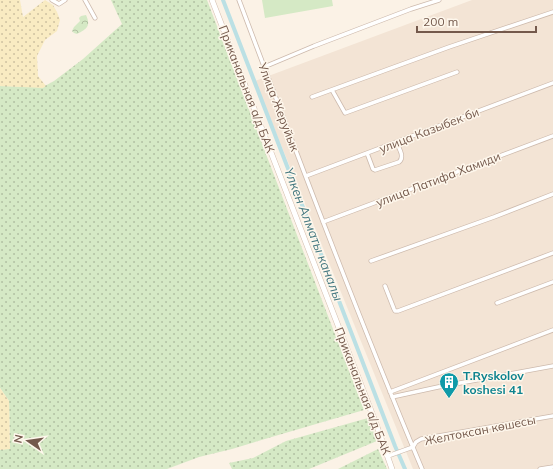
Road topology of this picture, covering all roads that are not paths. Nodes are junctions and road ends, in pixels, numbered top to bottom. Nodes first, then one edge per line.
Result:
1 (52, 0) edge
2 (66, 0) edge
3 (86, 0) edge
4 (212, 0) edge
5 (239, 0) edge
6 (439, 0) edge
7 (553, 12) edge
8 (95, 18) dead end
9 (264, 67) junction
10 (457, 72) dead end
11 (553, 83) edge
12 (332, 90) junction
13 (312, 97) dead end
14 (553, 136) edge
15 (396, 142) junction
16 (367, 153) junction
17 (306, 176) junction
18 (553, 194) edge
19 (323, 222) junction
20 (553, 253) edge
21 (371, 261) dead end
22 (553, 282) edge
23 (385, 286) dead end
24 (497, 303) dead end
25 (553, 330) edge
26 (553, 366) edge
27 (390, 392) junction
28 (392, 397) junction
29 (553, 416) edge
30 (411, 448) junction
31 (388, 456) junction
32 (553, 467) edge
33 (392, 469) edge
34 (422, 469) edge
35 (540, 469) edge

1 - 2 street
3 - 8 street
4 - 31 street, Приканальная а/д БАК
5 - 9 street, Улица Жеруйык
6 - 9 street
7 - 12 street
9 - 17 street, Улица Жеруйык
10 - 12 street
11 - 15 street, улица Казыбек би
12 - 13 street
14 - 19 street, улица Латифа Хамиди
15 - 16 street, улица Казыбек би
15 - 16 street
16 - 17 street, улица Казыбек би
17 - 19 street, Улица Жеруйык
18 - 21 street
19 - 27 street, Улица Жеруйык
20 - 23 street
22 - 24 street
25 - 27 street
26 - 28 street
27 - 28 street
28 - 30 street
29 - 30 street, Желтоксан көшесы
30 - 31 street, Желтоксан көшесы
30 - 34 street
31 - 33 street, Приканальная а/д БАК
32 - 35 street

